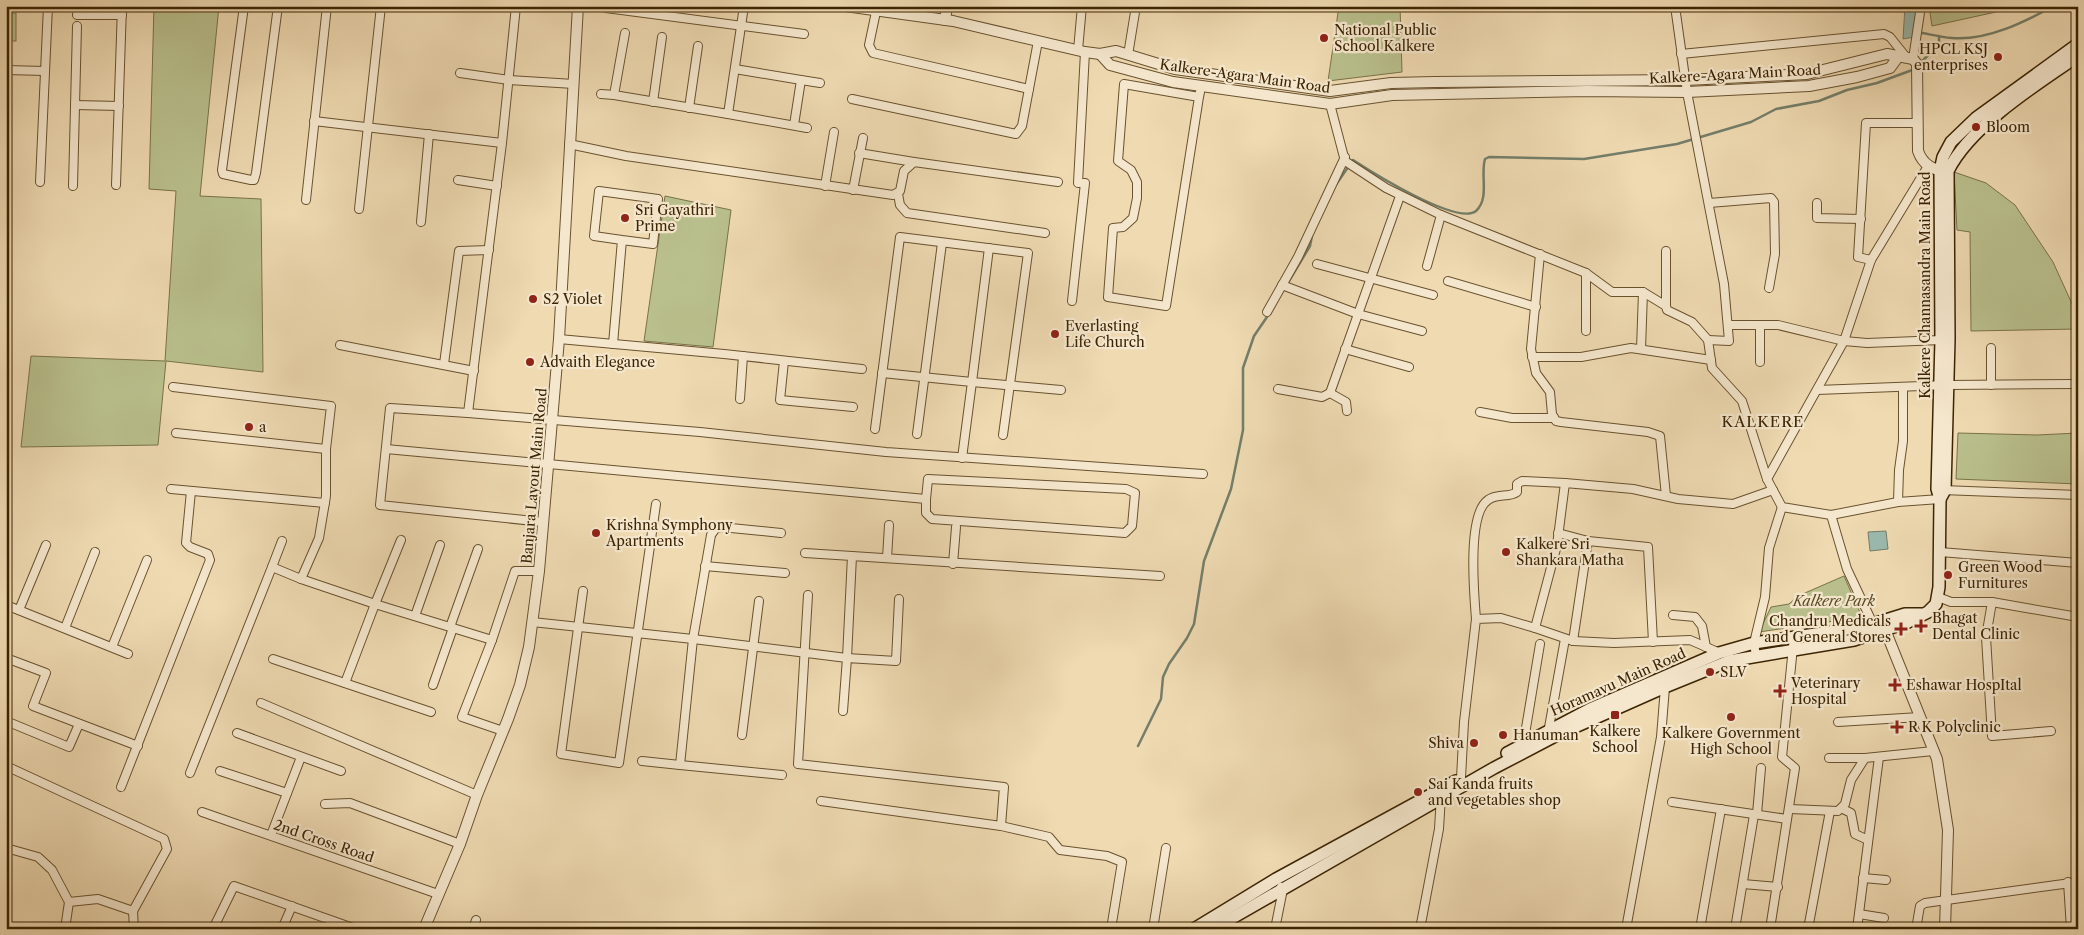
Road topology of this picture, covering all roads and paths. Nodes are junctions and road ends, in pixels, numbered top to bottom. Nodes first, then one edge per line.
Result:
1 (48, 6) edge
2 (78, 6) edge
3 (122, 6) edge
4 (244, 6) edge
5 (278, 6) edge
6 (327, 6) edge
7 (381, 6) edge
8 (516, 6) edge
9 (578, 6) edge
10 (744, 6) edge
11 (845, 6) edge
12 (947, 6) edge
13 (1082, 6) edge
14 (1136, 6) edge
15 (1675, 6) edge
16 (1921, 6) edge
17 (606, 8) dead end
18 (877, 8) edge
19 (122, 15) junction
20 (945, 20) junction
21 (77, 26) dead end
22 (741, 27) junction
23 (625, 32) dead end
24 (804, 34) dead end
25 (662, 38) dead end
26 (1038, 41) junction
27 (2078, 44) edge
28 (698, 46) dead end
29 (1081, 51) junction
30 (1100, 54) junction
31 (1681, 54) junction
32 (1128, 55) junction
33 (2078, 56) edge
34 (1910, 61) junction
35 (735, 69) junction
36 (6, 70) edge
37 (1127, 70) junction
38 (45, 71) junction
39 (460, 74) dead end
40 (509, 80) junction
41 (801, 80) junction
42 (1686, 80) junction
43 (820, 83) dead end
44 (574, 84) junction
45 (1124, 84) junction
46 (1029, 89) junction
47 (1330, 91) junction
48 (1200, 92) junction
49 (1688, 92) junction
50 (601, 94) dead end
51 (614, 96) junction
52 (852, 99) dead end
53 (653, 102) junction
54 (1330, 104) junction
55 (75, 105) junction
56 (119, 106) junction
57 (689, 108) junction
58 (728, 114) junction
59 (314, 121) junction
60 (1918, 123) junction
61 (794, 125) junction
62 (368, 126) junction
63 (807, 128) dead end
64 (834, 132) dead end
65 (429, 134) junction
66 (862, 138) dead end
67 (502, 143) junction
68 (569, 144) junction
69 (859, 153) junction
70 (1347, 161) junction
71 (914, 162) junction
72 (1928, 166) junction
73 (1944, 171) junction
74 (458, 180) dead end
75 (40, 182) dead end
76 (1058, 182) dead end
77 (116, 185) dead end
78 (73, 186) dead end
79 (497, 186) junction
80 (825, 186) junction
81 (853, 190) junction
82 (898, 194) junction
83 (1400, 196) junction
84 (306, 200) dead end
85 (1710, 203) junction
86 (1818, 204) dead end
87 (359, 209) dead end
88 (1442, 216) junction
89 (1861, 219) junction
90 (421, 222) dead end
91 (1045, 233) dead end
92 (622, 240) junction
93 (942, 242) junction
94 (989, 248) junction
95 (489, 250) junction
96 (1666, 251) dead end
97 (1540, 254) junction
98 (1871, 260) junction
99 (1317, 264) dead end
100 (1426, 266) dead end
101 (1586, 273) junction
102 (1371, 277) junction
103 (1448, 281) dead end
104 (1285, 287) junction
105 (1769, 288) dead end
106 (1643, 292) junction
107 (1433, 295) dead end
108 (1072, 301) dead end
109 (1666, 306) junction
110 (1536, 307) junction
111 (1267, 312) dead end
112 (1358, 314) junction
113 (1728, 325) junction
114 (1760, 326) junction
115 (1422, 331) dead end
116 (1586, 331) dead end
117 (559, 340) junction
118 (1708, 340) junction
119 (1941, 340) junction
120 (1844, 341) junction
121 (613, 344) junction
122 (340, 345) dead end
123 (1991, 348) dead end
124 (1345, 349) junction
125 (1641, 349) junction
126 (743, 356) junction
127 (1532, 357) junction
128 (1710, 360) junction
129 (784, 361) junction
130 (1760, 362) dead end
131 (444, 364) junction
132 (1409, 367) dead end
133 (862, 369) dead end
134 (474, 371) junction
135 (882, 373) junction
136 (925, 376) junction
137 (972, 382) junction
138 (2078, 384) edge
139 (1010, 385) junction
140 (1944, 385) junction
141 (1991, 385) junction
142 (173, 387) dead end
143 (1903, 387) junction
144 (1278, 389) dead end
145 (1061, 390) dead end
146 (1817, 390) junction
147 (1330, 393) junction
148 (740, 399) dead end
149 (853, 407) dead end
150 (1347, 411) dead end
151 (1480, 412) dead end
152 (468, 414) junction
153 (1554, 418) junction
154 (553, 421) junction
155 (875, 429) dead end
156 (176, 433) dead end
157 (917, 434) dead end
158 (1003, 435) dead end
159 (326, 449) junction
160 (386, 449) junction
161 (962, 458) junction
162 (548, 466) junction
163 (1203, 474) dead end
164 (1767, 479) junction
165 (1565, 483) junction
166 (171, 489) dead end
167 (1773, 490) junction
168 (191, 491) junction
169 (1941, 493) junction
170 (2078, 495) edge
171 (1666, 496) junction
172 (926, 499) junction
173 (1898, 502) junction
174 (325, 503) junction
175 (656, 504) dead end
176 (1782, 507) junction
177 (1831, 515) junction
178 (543, 522) junction
179 (889, 525) dead end
180 (956, 527) dead end
181 (781, 533) dead end
182 (1558, 533) junction
183 (401, 540) dead end
184 (282, 541) dead end
185 (1588, 541) junction
186 (46, 545) dead end
187 (440, 545) dead end
188 (478, 549) dead end
189 (95, 552) dead end
190 (1940, 552) junction
191 (805, 553) dead end
192 (852, 556) junction
193 (887, 558) junction
194 (147, 560) dead end
195 (2078, 563) edge
196 (953, 564) junction
197 (705, 566) junction
198 (272, 567) junction
199 (539, 571) junction
200 (785, 573) dead end
201 (1160, 576) dead end
202 (301, 579) junction
203 (583, 591) dead end
204 (808, 595) dead end
205 (1938, 597) junction
206 (899, 599) dead end
207 (758, 601) dead end
208 (1992, 602) junction
209 (375, 604) junction
210 (6, 605) edge
211 (19, 610) junction
212 (1672, 615) dead end
213 (415, 616) junction
214 (2078, 617) edge
215 (1476, 618) junction
216 (532, 622) junction
217 (1880, 625) junction
218 (580, 627) junction
219 (65, 628) junction
220 (452, 628) junction
221 (1535, 628) junction
222 (639, 634) junction
223 (1794, 637) junction
224 (693, 639) junction
225 (492, 640) junction
226 (1569, 640) junction
227 (1653, 642) junction
228 (1754, 642) junction
229 (1540, 644) dead end
230 (753, 646) junction
231 (112, 647) junction
232 (1706, 647) junction
233 (1793, 650) junction
234 (805, 652) junction
235 (1719, 653) junction
236 (128, 654) dead end
237 (1756, 656) junction
238 (6, 658) edge
239 (847, 658) junction
240 (273, 659) dead end
241 (1729, 661) junction
242 (345, 683) junction
243 (433, 684) dead end
244 (1666, 686) junction
245 (261, 703) dead end
246 (843, 711) dead end
247 (431, 712) dead end
248 (1920, 717) junction
249 (6, 721) edge
250 (1838, 722) dead end
251 (79, 724) junction
252 (503, 731) junction
253 (2051, 731) dead end
254 (237, 733) dead end
255 (742, 735) dead end
256 (1548, 735) junction
257 (138, 746) junction
258 (1523, 749) junction
259 (1933, 751) junction
260 (301, 757) junction
261 (1879, 757) junction
262 (1829, 758) dead end
263 (1865, 758) junction
264 (642, 761) dead end
265 (680, 765) junction
266 (6, 766) edge
267 (1761, 768) dead end
268 (220, 771) dead end
269 (340, 771) dead end
270 (190, 773) dead end
271 (782, 775) dead end
272 (1461, 778) junction
273 (122, 787) dead end
274 (287, 793) junction
275 (1441, 794) junction
276 (477, 795) junction
277 (821, 801) dead end
278 (1672, 802) dead end
279 (325, 804) dead end
280 (1722, 809) junction
281 (1790, 809) junction
282 (1843, 809) junction
283 (202, 812) dead end
284 (1830, 812) junction
285 (1756, 814) junction
286 (1787, 819) junction
287 (1001, 826) junction
288 (271, 836) junction
289 (1868, 840) junction
290 (460, 844) junction
291 (6, 848) edge
292 (1166, 848) dead end
293 (1863, 878) junction
294 (1276, 879) junction
295 (1886, 880) dead end
296 (2068, 882) junction
297 (2078, 882) edge
298 (1743, 884) junction
299 (1778, 887) junction
300 (1283, 889) junction
301 (438, 894) junction
302 (1946, 901) junction
303 (69, 902) junction
304 (292, 906) junction
305 (133, 911) junction
306 (1859, 914) junction
307 (1884, 918) dead end
308 (476, 920) dead end
309 (1231, 923) edge
310 (336, 925) edge
311 (65, 929) edge
312 (134, 929) edge
313 (213, 929) edge
314 (282, 929) edge
315 (356, 929) edge
316 (424, 929) edge
317 (474, 929) edge
318 (1110, 929) edge
319 (1153, 929) edge
320 (1194, 929) edge
321 (1213, 929) edge
322 (1275, 929) edge
323 (1420, 929) edge
324 (1626, 929) edge
325 (1700, 929) edge
326 (1735, 929) edge
327 (1770, 929) edge
328 (1808, 929) edge
329 (1857, 929) edge
330 (1916, 929) edge
331 (1945, 929) edge
332 (2072, 929) edge

1 - 38 street
2 - 19 street
3 - 19 street
4 - 5 street
6 - 59 street
7 - 62 street
8 - 40 street
9 - 44 street, Banjara Layout Main Road
10 - 22 street
11 - 18 street, Kalkere-Agara Main Road
12 - 20 street
13 - 29 street
14 - 32 street
15 - 31 street
16 - 34 street
17 - 22 street
18 - 20 street, Kalkere-Agara Main Road
18 - 46 street
19 - 56 street
20 - 26 street, Kalkere-Agara Main Road
21 - 55 street
22 - 24 street
22 - 35 street
23 - 51 street
25 - 53 street
26 - 29 street, Kalkere-Agara Main Road
26 - 46 street
27 - 73 main road, Kalkere Channasandra Main Road
28 - 57 street
29 - 30 street, Kalkere-Agara Main Road
29 - 108 street
30 - 32 street, Kalkere-Agara Main Road
30 - 37 street, Kalkere-Agara Main Road
31 - 34 street
31 - 42 street
32 - 47 street, Kalkere-Agara Main Road
33 - 73 main road
34 - 42 street, Kalkere-Agara Main Road
34 - 49 street, Kalkere-Agara Main Road
34 - 60 street
35 - 41 street
35 - 58 street
36 - 38 street
37 - 45 street
37 - 48 street, Kalkere-Agara Main Road
38 - 75 street
39 - 40 street
40 - 44 street
40 - 67 street
41 - 43 street
41 - 61 street
42 - 47 street, Kalkere-Agara Main Road
42 - 49 street
44 - 68 street, Banjara Layout Main Road
45 - 48 street
45 - 48 street
46 - 52 street
47 - 54 street
48 - 54 street, Kalkere-Agara Main Road
49 - 54 street, Kalkere-Agara Main Road
49 - 85 street
50 - 51 street
51 - 53 street
53 - 57 street
54 - 70 street
55 - 56 street
55 - 78 street
56 - 77 street
57 - 58 street
58 - 61 street
59 - 62 street
59 - 84 street
60 - 72 street
60 - 89 street
61 - 63 street
62 - 65 street
62 - 87 street
64 - 80 street
65 - 67 street
65 - 90 street
66 - 69 street
67 - 79 street
68 - 80 street
68 - 117 street, Banjara Layout Main Road
69 - 71 street
69 - 81 street
70 - 83 street
70 - 104 street
71 - 76 street
71 - 82 street
72 - 73 street
72 - 98 street
73 - 119 main road, Kalkere Channasandra Main Road
73 - 140 main road, Kalkere Channasandra Main Road
74 - 79 street
79 - 95 street
80 - 81 street
81 - 82 street
82 - 91 street
83 - 88 street
83 - 102 street
85 - 105 street
85 - 113 street
86 - 89 street
88 - 97 street
88 - 100 street
89 - 98 street
92 - 92 street
92 - 121 street
93 - 94 street
93 - 135 street
93 - 136 street
94 - 137 street
94 - 139 street
95 - 131 street
95 - 134 street
96 - 109 street
97 - 101 street
97 - 110 street
98 - 120 street
99 - 102 street
101 - 106 street
101 - 116 street
102 - 107 street
102 - 112 street
103 - 110 street
104 - 111 street
104 - 112 street
106 - 109 street
106 - 125 street
109 - 118 street
110 - 127 street
112 - 115 street
112 - 124 street
113 - 114 street
113 - 118 street
114 - 120 street
114 - 130 street
117 - 121 street
117 - 154 street, Banjara Layout Main Road
118 - 128 street
119 - 120 street
119 - 140 main road, Kalkere Channasandra Main Road
120 - 146 street
121 - 126 street
122 - 131 street
123 - 141 street
124 - 132 street
124 - 147 street
125 - 127 street
125 - 128 street
126 - 129 street
126 - 148 street
127 - 153 street
128 - 164 street
129 - 133 street
129 - 149 street
131 - 134 street
134 - 152 street
135 - 136 street
135 - 155 street
136 - 137 street
136 - 157 street
137 - 139 street
137 - 161 street
138 - 141 street
139 - 145 street
139 - 158 street
140 - 141 street
140 - 143 street
140 - 169 main road, Kalkere Channasandra Main Road
142 - 159 street
143 - 146 street
143 - 173 street
144 - 147 street
146 - 164 street
147 - 150 street
151 - 153 street
152 - 154 street
152 - 160 street
153 - 171 street
154 - 161 street
154 - 162 street, Banjara Layout Main Road
156 - 159 street
159 - 174 street
160 - 162 street
160 - 178 street
161 - 163 street
162 - 172 street
162 - 178 street, Banjara Layout Main Road
164 - 167 street
165 - 171 street
165 - 182 street
165 - 215 street
166 - 168 street
167 - 171 street
167 - 176 street
168 - 174 street
168 - 257 street
169 - 170 street
169 - 173 street
169 - 190 main road, Kalkere Channasandra Main Road
172 - 172 street
173 - 177 street
174 - 202 street
175 - 222 street
176 - 177 street
176 - 228 street
177 - 217 street
178 - 199 street, Banjara Layout Main Road
179 - 193 street
180 - 196 street
181 - 197 street
182 - 185 street
182 - 221 street
183 - 209 street
184 - 198 street
185 - 226 street
185 - 227 street
186 - 211 street
187 - 213 street
188 - 220 street
189 - 219 street
190 - 195 street
190 - 205 main road, Kalkere Channasandra Main Road
191 - 192 street
192 - 193 street
192 - 239 street
193 - 196 street
194 - 231 street
196 - 201 street
197 - 200 street
197 - 224 street
198 - 202 street
198 - 270 street
199 - 216 street, Banjara Layout Main Road
199 - 225 street
202 - 209 street
203 - 218 street
204 - 234 street
205 - 208 street
205 - 217 main road
206 - 239 street
207 - 230 street
208 - 214 street
208 - 253 street
209 - 213 street
209 - 242 street
210 - 211 street
211 - 219 street
212 - 232 street
213 - 220 street
215 - 221 street
215 - 272 street
216 - 218 street
216 - 252 street, Banjara Layout Main Road
217 - 223 main road, Horamavu Main Road
217 - 233 main road, Horamavu Main Road
217 - 248 street
218 - 222 street
218 - 222 street
219 - 231 street
220 - 225 street
220 - 243 street
221 - 226 street
222 - 224 street
223 - 228 main road, Horamavu Main Road
223 - 233 street
224 - 230 street
224 - 265 street
225 - 252 street
226 - 227 street
226 - 256 street
227 - 232 street
228 - 235 main road, Horamavu Main Road
228 - 237 street
229 - 258 street
230 - 234 street
230 - 255 street
231 - 236 street
232 - 235 street
233 - 237 main road, Horamavu Main Road
233 - 281 street
234 - 239 street
234 - 287 street
235 - 241 street
235 - 256 main road, Horamavu Main Road
237 - 241 main road, Horamavu Main Road
238 - 251 street
239 - 246 street
240 - 242 street
241 - 244 main road, Horamavu Main Road
242 - 247 street
244 - 256 main road, Horamavu Main Road
244 - 324 street
245 - 276 street
248 - 250 street
248 - 259 street
249 - 251 street
251 - 257 street
252 - 276 street, Banjara Layout Main Road
254 - 260 street
256 - 258 main road, Horamavu Main Road
257 - 273 street
258 - 272 main road, Horamavu Main Road
258 - 275 main road, Horamavu Main Road
259 - 261 street
259 - 302 street
260 - 269 street
260 - 274 street
261 - 263 street
261 - 289 street
262 - 263 street
263 - 282 street
264 - 265 street
265 - 271 street
266 - 305 street
267 - 285 street
268 - 274 street
272 - 275 main road, Horamavu Main Road
274 - 288 street
275 - 294 main road, Horamavu Main Road
275 - 300 main road, Horamavu Main Road
275 - 323 street
276 - 290 street, Banjara Layout Main Road
277 - 287 street
278 - 280 street
279 - 290 street
280 - 285 street
280 - 325 street
281 - 284 street
281 - 286 street
282 - 284 street
282 - 289 street
283 - 288 street, 2nd Cross Road
284 - 328 street
285 - 286 street
285 - 298 street
286 - 299 street
287 - 318 street
288 - 301 street, 2nd Cross Road
289 - 293 street
290 - 301 street, Banjara Layout Main Road
291 - 303 street
292 - 319 street
293 - 295 street
293 - 306 street
294 - 300 street
294 - 320 main road, Horamavu Main Road
296 - 297 street
296 - 302 street
296 - 332 street
298 - 299 street
298 - 326 street
299 - 327 street
300 - 309 main road, Horamavu Main Road
300 - 322 street
301 - 316 street, Banjara Layout Main Road
302 - 330 street
302 - 331 street
303 - 305 street
303 - 311 street
304 - 310 street
304 - 313 street
304 - 314 street
305 - 312 street
306 - 307 street
306 - 329 street
308 - 317 street
309 - 321 main road, Horamavu Main Road
310 - 315 street

